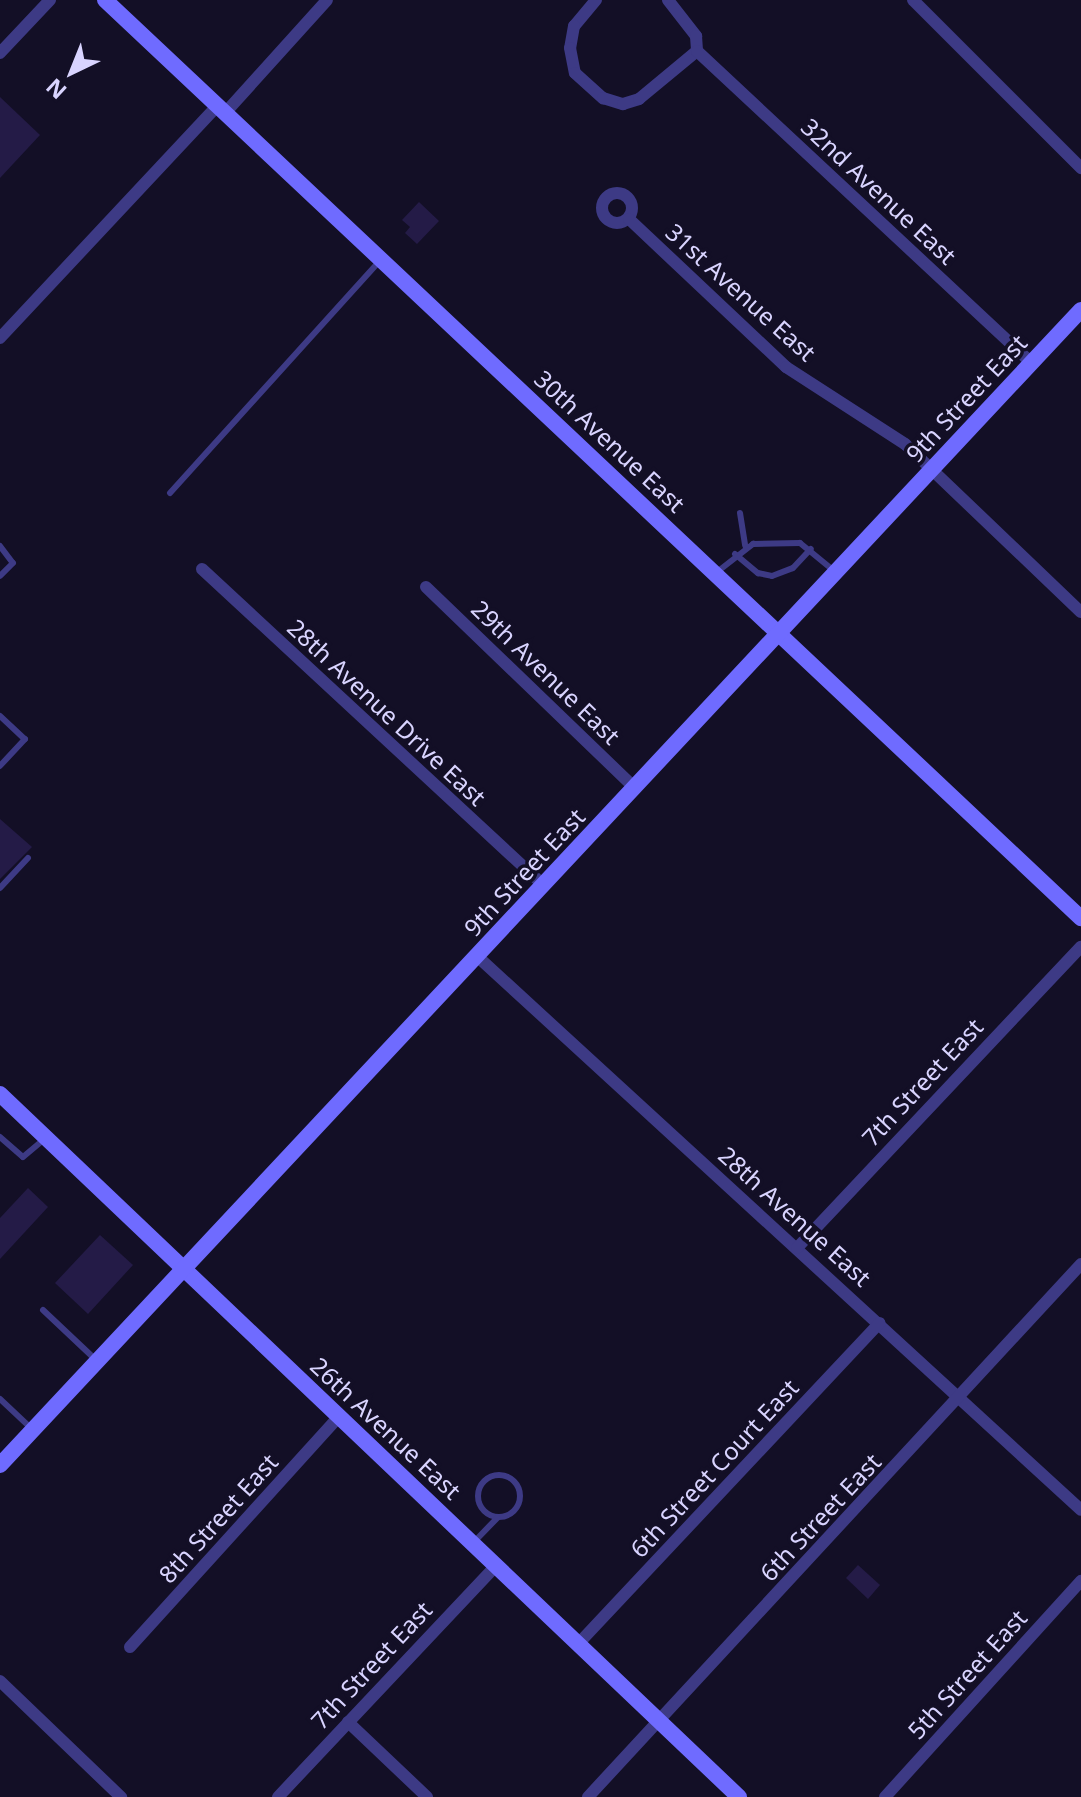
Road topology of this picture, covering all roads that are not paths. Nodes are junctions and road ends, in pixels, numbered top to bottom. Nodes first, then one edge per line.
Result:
1 (50, 0) edge
2 (105, 0) edge
3 (327, 0) edge
4 (596, 0) edge
5 (668, 0) edge
6 (913, 0) edge
7 (697, 51) junction
8 (0, 53) edge
9 (221, 109) junction
10 (1081, 168) edge
11 (629, 219) dead end
12 (381, 260) junction
13 (1081, 310) edge
14 (0, 338) edge
15 (1031, 363) junction
16 (932, 470) junction
17 (170, 493) dead end
18 (740, 513) dead end
19 (0, 546) edge
20 (745, 546) junction
21 (811, 549) junction
22 (735, 554) junction
23 (202, 569) dead end
24 (836, 572) junction
25 (716, 573) junction
26 (0, 576) edge
27 (426, 587) dead end
28 (1081, 612) edge
29 (779, 633) junction
30 (0, 716) edge
31 (0, 766) edge
32 (635, 788) junction
33 (28, 858) dead end
34 (544, 886) junction
35 (0, 888) edge
36 (1081, 918) edge
37 (1081, 947) edge
38 (478, 957) junction
39 (3, 1104) edge
40 (0, 1137) edge
41 (45, 1137) junction
42 (797, 1248) junction
43 (1081, 1264) edge
44 (185, 1268) junction
45 (43, 1310) dead end
46 (880, 1323) junction
47 (97, 1362) junction
48 (960, 1397) junction
49 (0, 1399) edge
50 (338, 1418) junction
51 (33, 1430) junction
52 (0, 1464) edge
53 (1081, 1510) edge
54 (497, 1518) junction
55 (473, 1543) junction
56 (497, 1565) junction
57 (1081, 1581) edge
58 (579, 1643) junction
59 (130, 1647) dead end
60 (2, 1686) edge
61 (348, 1722) junction
62 (661, 1722) junction
63 (121, 1797) edge
64 (278, 1797) edge
65 (427, 1797) edge
66 (588, 1797) edge
67 (739, 1797) edge
68 (885, 1797) edge

1 - 8 street
2 - 9 street, 30th Avenue East
3 - 9 street
4 - 7 street
5 - 7 street, 32nd Avenue East
6 - 10 street
7 - 15 street, 32nd Avenue East
9 - 12 street, 30th Avenue East
9 - 14 street
11 - 16 street, 31st Avenue East
12 - 17 lane
12 - 25 street, 30th Avenue East
13 - 15 street, 9th Street East
15 - 16 street, 9th Street East
16 - 24 street, 9th Street East
16 - 28 street, 31st Avenue East
18 - 20 lane
19 - 26 lane
20 - 21 lane
20 - 22 lane
21 - 22 lane
21 - 24 lane
22 - 25 lane
23 - 34 street, 28th Avenue Drive East
24 - 29 street, 9th Street East
25 - 29 street, 30th Avenue East
27 - 32 street, 29th Avenue East
29 - 32 street, 9th Street East
29 - 36 street, 30th Avenue East
30 - 31 lane
32 - 34 street, 9th Street East
33 - 35 lane
34 - 38 street, 9th Street East
37 - 42 street, 7th Street East
38 - 42 street, 28th Avenue East
38 - 44 street, 9th Street East
39 - 41 street, 26th Avenue East
40 - 41 lane
41 - 44 street, 26th Avenue East
42 - 46 street, 28th Avenue East
43 - 48 street, 6th Street East
44 - 47 street, 9th Street East
44 - 50 street, 26th Avenue East
45 - 47 lane
46 - 48 street, 28th Avenue East
46 - 58 street, 6th Street Court East
47 - 51 street, 9th Street East
48 - 53 street, 28th Avenue East
48 - 62 street, 6th Street East
49 - 51 lane
50 - 55 street, 26th Avenue East
50 - 59 street, 8th Street East
51 - 52 street, 9th Street East
54 - 54 lane
54 - 55 lane
55 - 56 street, 26th Avenue East
56 - 58 street, 26th Avenue East
56 - 61 street, 7th Street East
57 - 68 street, 5th Street East
58 - 62 street, 26th Avenue East
60 - 63 street
61 - 64 street, 7th Street East
61 - 65 street
62 - 66 street, 6th Street East
62 - 67 street, 26th Avenue East

